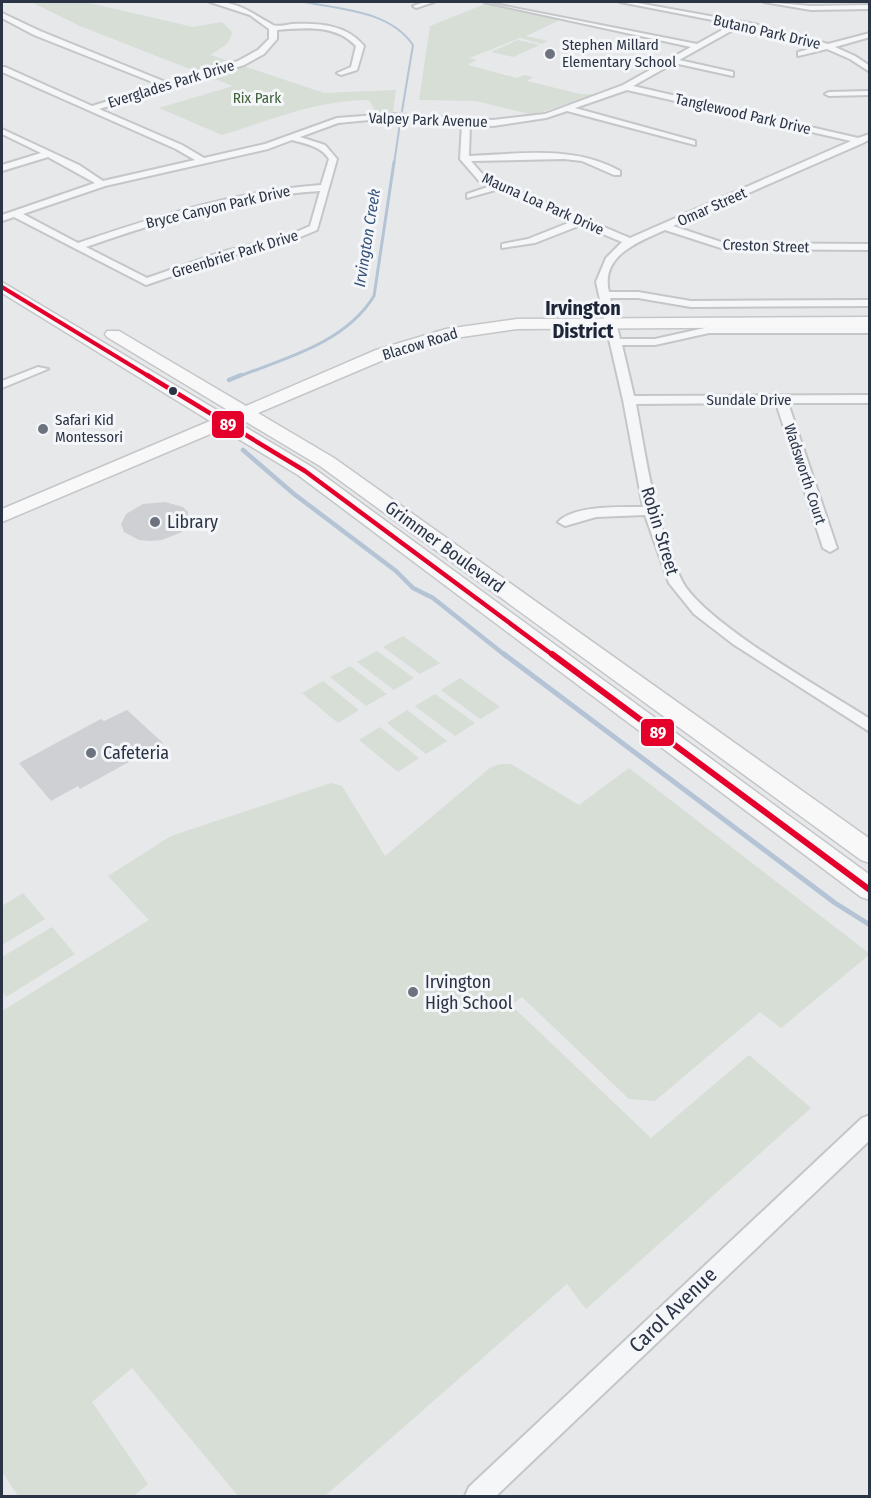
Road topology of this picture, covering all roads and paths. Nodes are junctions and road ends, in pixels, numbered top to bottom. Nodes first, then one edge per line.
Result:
1 (216, 2) edge
2 (431, 2) edge
3 (487, 2) edge
4 (623, 2) edge
5 (686, 2) edge
6 (767, 2) edge
7 (416, 6) dead end
8 (870, 7) edge
9 (202, 10) dead end
10 (668, 10) junction
11 (2, 15) edge
12 (738, 24) junction
13 (273, 28) junction
14 (870, 35) edge
15 (828, 46) junction
16 (700, 47) junction
17 (801, 54) dead end
18 (673, 62) junction
19 (860, 62) junction
20 (870, 62) edge
21 (2, 69) edge
22 (870, 70) edge
23 (341, 73) dead end
24 (730, 74) dead end
25 (166, 85) junction
26 (626, 87) junction
27 (870, 93) edge
28 (829, 94) dead end
29 (90, 109) junction
30 (568, 109) junction
31 (466, 122) junction
32 (2, 130) edge
33 (293, 138) junction
34 (865, 139) edge
35 (692, 142) dead end
36 (49, 154) junction
37 (464, 159) junction
38 (203, 161) junction
39 (2, 168) edge
40 (617, 173) dead end
41 (102, 184) junction
42 (497, 187) junction
43 (324, 188) junction
44 (470, 196) dead end
45 (15, 214) junction
46 (2, 218) edge
47 (580, 222) junction
48 (666, 227) junction
49 (630, 242) junction
50 (78, 246) junction
51 (506, 246) dead end
52 (870, 247) edge
53 (4, 279) edge
54 (605, 295) junction
55 (53, 299) dead end
56 (870, 303) edge
57 (870, 311) edge
58 (611, 318) junction
59 (870, 322) edge
60 (99, 326) dead end
61 (870, 330) edge
62 (615, 342) junction
63 (42, 369) dead end
64 (2, 385) edge
65 (870, 399) edge
66 (629, 400) junction
67 (780, 400) junction
68 (227, 412) junction
69 (2, 499) edge
70 (650, 511) junction
71 (2, 516) edge
72 (565, 522) dead end
73 (830, 548) dead end
74 (870, 727) edge
75 (870, 853) edge
76 (870, 890) edge
77 (870, 1125) edge
78 (478, 1497) edge

1 - 9 street
1 - 13 street
2 - 7 street
3 - 16 street
4 - 10 street, Butano Park Drive
5 - 10 street
6 - 8 street
10 - 12 street, Butano Park Drive
11 - 25 street
12 - 15 street, Butano Park Drive
12 - 16 street, Valpey Park Avenue
13 - 23 street
13 - 25 street, Everglades Park Drive
14 - 15 street
15 - 17 street
15 - 19 street, Butano Park Drive
16 - 18 street, Valpey Park Avenue
18 - 24 street
18 - 26 street, Valpey Park Avenue
19 - 20 street
19 - 22 street, Butano Park Drive
21 - 29 street
25 - 29 street, Everglades Park Drive
26 - 30 street, Valpey Park Avenue
26 - 34 street, Tanglewood Park Drive
27 - 28 street
29 - 38 street
30 - 31 street, Valpey Park Avenue
30 - 35 street
31 - 33 street, Valpey Park Avenue
31 - 37 street, Mauna Loa Park Drive
32 - 36 street
33 - 38 street, Valpey Park Avenue
33 - 43 street, Greenbrier Park Drive
34 - 48 street, Omar Street
36 - 39 street
36 - 41 street
37 - 40 street
37 - 42 street, Mauna Loa Park Drive
38 - 41 street, Valpey Park Avenue
41 - 45 street, Valpey Park Avenue
42 - 44 street
42 - 47 street, Mauna Loa Park Drive
43 - 50 street, Bryce Canyon Park Drive
43 - 50 street, Greenbrier Park Drive
45 - 46 street, Valpey Park Avenue
45 - 50 street
47 - 49 street, Mauna Loa Park Drive
47 - 51 street
48 - 49 street, Omar Street
48 - 52 street, Creston Street
49 - 54 street, Omar Street
53 - 55 main road, Grimmer Boulevard
53 - 68 main road, Grimmer Boulevard
54 - 56 street
54 - 58 street, Omar Street
57 - 58 main road, Blacow Road
58 - 59 main road, Blacow Road
58 - 62 street, Robin Street
58 - 68 main road, Blacow Road
60 - 68 main road, Grimmer Boulevard
61 - 62 street
62 - 66 street, Robin Street
63 - 64 street
65 - 67 street, Sundale Drive
66 - 67 street, Sundale Drive
66 - 70 street, Robin Street
67 - 73 street, Wadsworth Court
68 - 69 main road, Blacow Road
68 - 71 main road, Blacow Road
68 - 75 main road, Grimmer Boulevard
68 - 76 main road, Grimmer Boulevard
70 - 72 street
70 - 74 street, Robin Street
77 - 78 street, Carol Avenue

